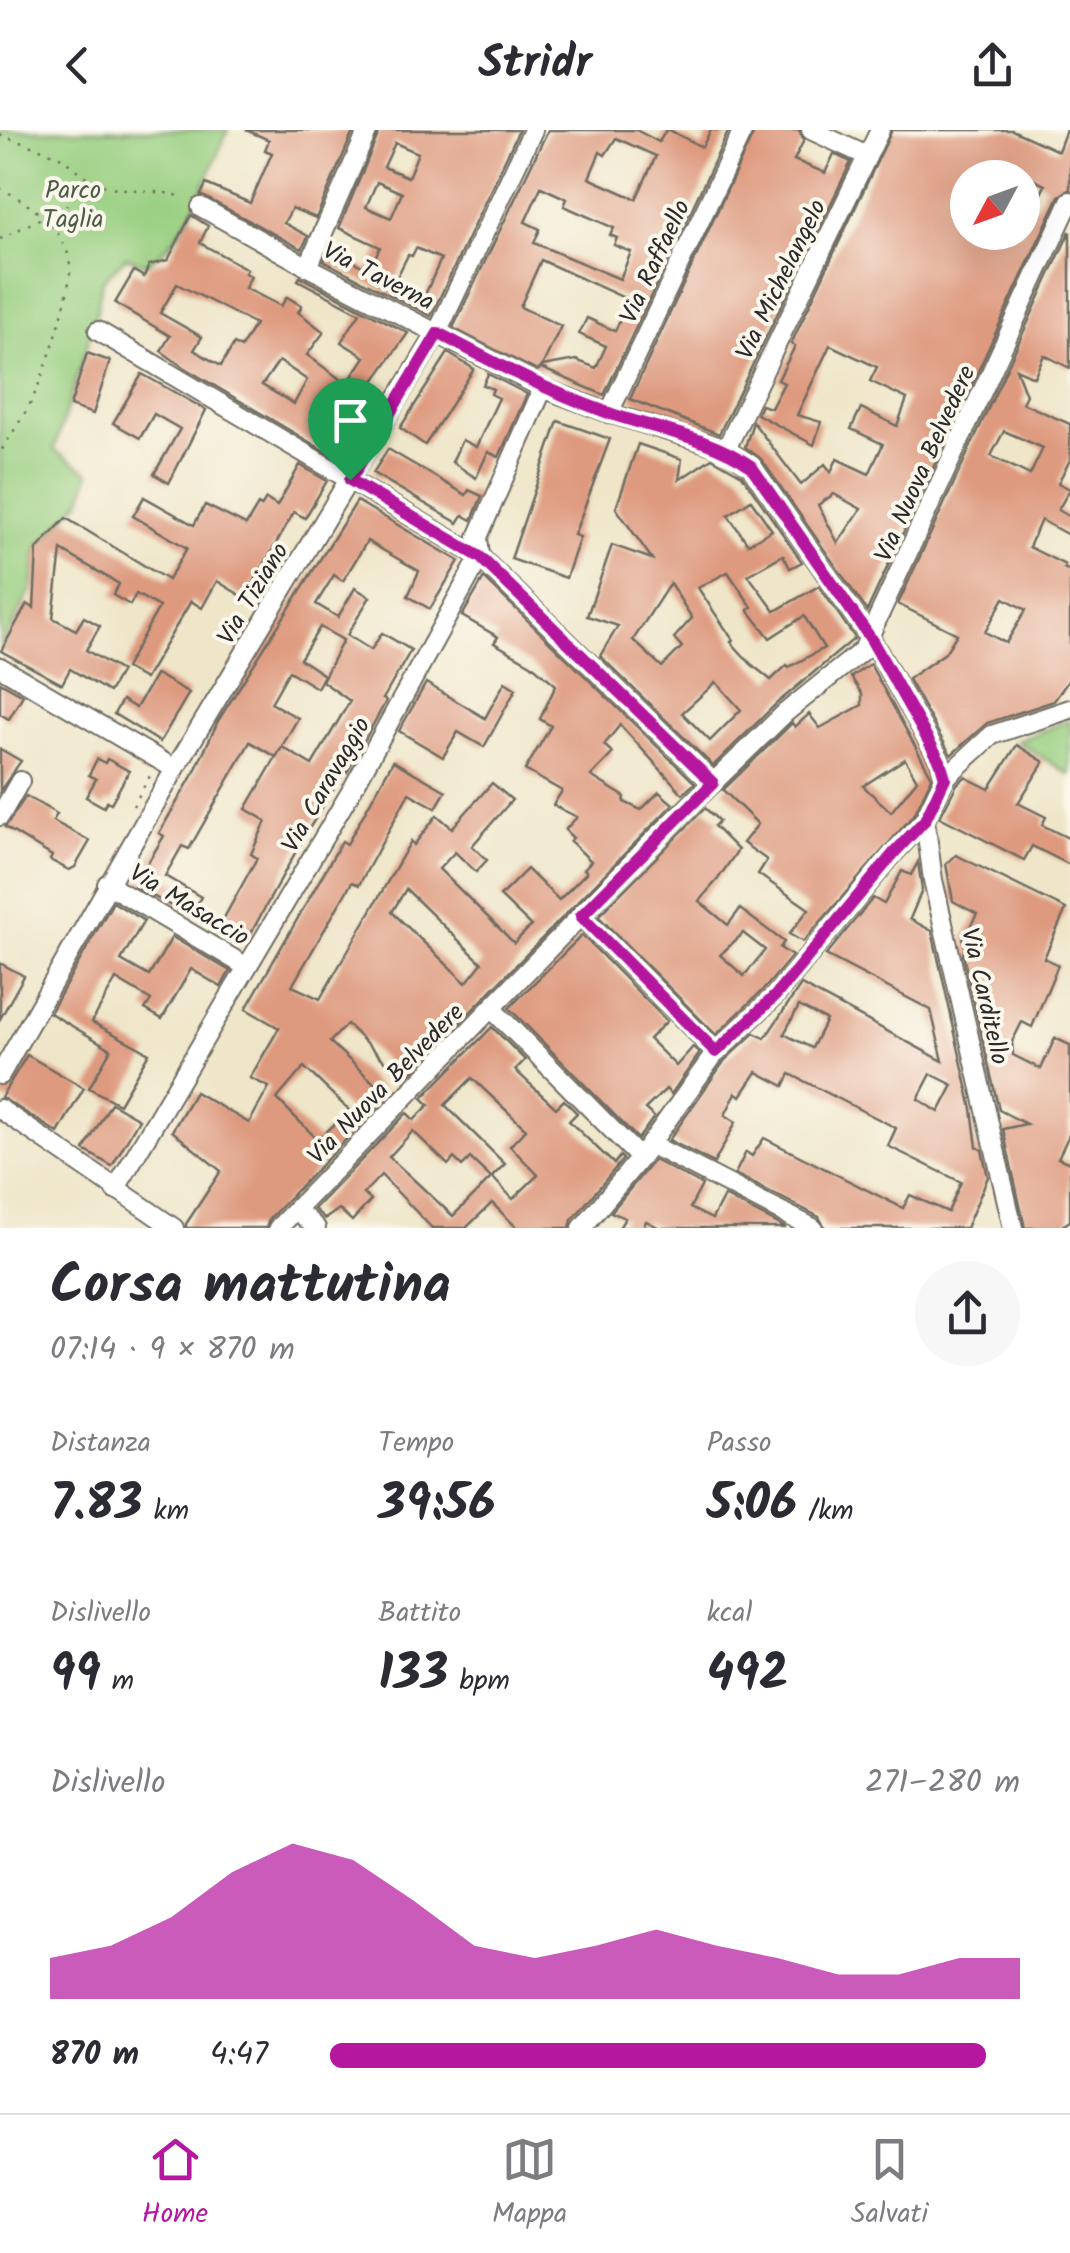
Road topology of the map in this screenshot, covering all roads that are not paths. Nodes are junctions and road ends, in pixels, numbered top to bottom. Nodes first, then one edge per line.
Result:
1 (368, 130) edge
2 (534, 130) edge
3 (744, 130) edge
4 (811, 130) edge
5 (880, 130) edge
6 (868, 156) junction
7 (1070, 201) edge
8 (200, 207) road end
9 (308, 267) junction
10 (98, 331) dead end
11 (438, 333) junction
12 (543, 388) junction
13 (609, 413) junction
14 (726, 449) junction
15 (350, 480) junction
16 (480, 557) junction
17 (871, 639) junction
18 (0, 668) edge
19 (1070, 709) edge
20 (175, 769) junction
21 (945, 778) junction
22 (20, 782) dead end
23 (713, 783) junction
24 (0, 816) edge
25 (925, 820) junction
26 (107, 884) junction
27 (581, 916) junction
28 (248, 967) junction
29 (491, 1008) junction
30 (716, 1052) junction
31 (0, 1075) edge
32 (0, 1109) edge
33 (645, 1151) junction
34 (115, 1190) junction
35 (297, 1210) junction
36 (174, 1228) edge
37 (278, 1228) edge
38 (316, 1228) edge
39 (582, 1228) edge
40 (814, 1228) edge
41 (1013, 1228) edge

1 - 9 street
2 - 11 street, Via Tiziano
3 - 13 street, Via Raffaello
4 - 6 street
5 - 6 street, Via Michelangelo
6 - 14 street, Via Michelangelo
7 - 17 street, Via Nuova Belvedere
8 - 9 street, Via Taverna
9 - 11 street, Via Taverna
10 - 15 street
11 - 12 street, Via Taverna
11 - 15 street, Via Tiziano
12 - 13 street, Via Taverna
12 - 16 street, Via Caravaggio
13 - 14 street, Via Taverna
14 - 17 street, Via Taverna
15 - 16 street
15 - 20 street, Via Tiziano
16 - 23 street
16 - 28 street, Via Caravaggio
17 - 21 street, Via Taverna
17 - 23 street, Via Nuova Belvedere
18 - 20 street
19 - 21 street
20 - 26 street, Via Tiziano
21 - 25 street
22 - 24 street
23 - 27 street, Via Nuova Belvedere
25 - 30 street
25 - 41 street, Via Carditello
26 - 28 street, Via Masaccio
26 - 31 street, Via Tiziano
27 - 29 street, Via Nuova Belvedere
27 - 30 street
28 - 34 street, Via Caravaggio
29 - 33 street
29 - 35 street, Via Nuova Belvedere
30 - 33 street
32 - 34 street
33 - 39 street
33 - 40 street
34 - 36 street
35 - 37 street, Via Nuova Belvedere
35 - 38 street

